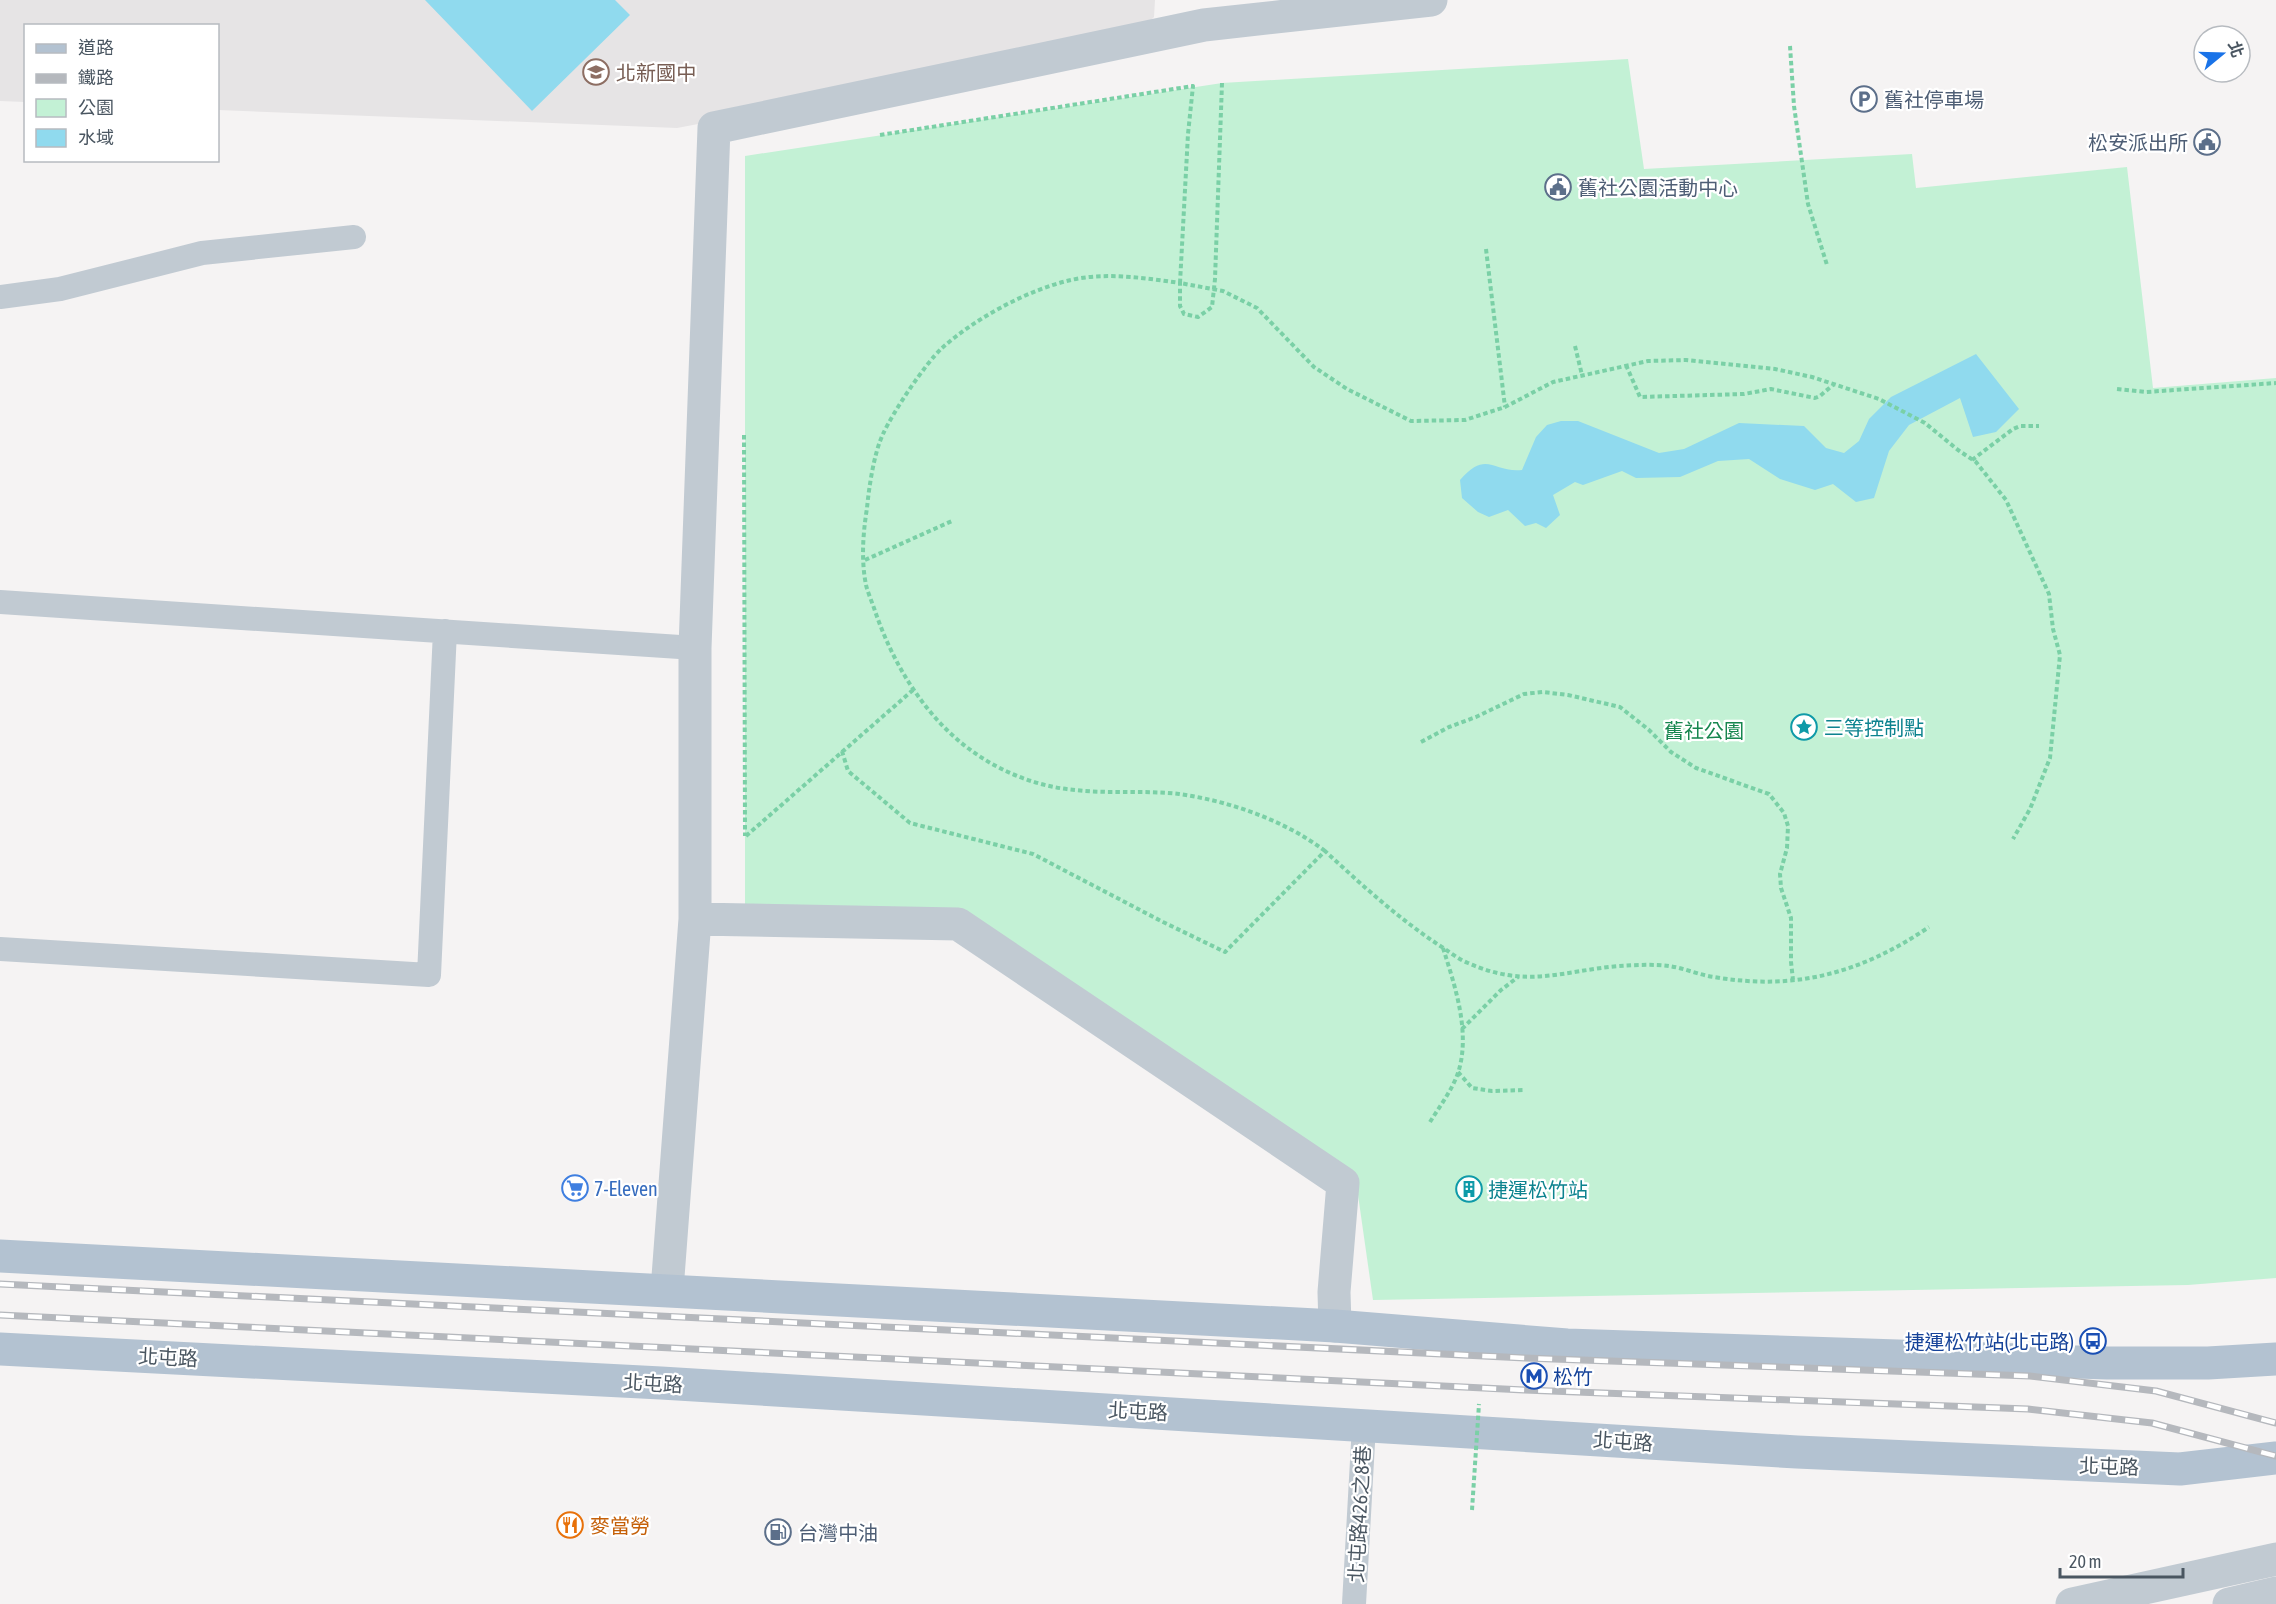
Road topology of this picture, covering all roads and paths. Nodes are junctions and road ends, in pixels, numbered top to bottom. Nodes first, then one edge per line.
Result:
1 (1431, 0) edge
2 (1205, 13) edge
3 (1790, 46) dead end
4 (1222, 83) dead end
5 (874, 136) dead end
6 (354, 237) dead end
7 (1486, 249) dead end
8 (1827, 265) dead end
9 (1180, 283) junction
10 (1214, 290) junction
11 (0, 297) edge
12 (1575, 346) dead end
13 (1626, 365) junction
14 (1582, 375) junction
15 (2276, 383) edge
16 (1834, 384) junction
17 (2117, 389) dead end
18 (1505, 407) junction
19 (2039, 426) dead end
20 (744, 428) dead end
21 (1972, 460) junction
22 (952, 521) dead end
23 (865, 560) junction
24 (0, 602) edge
25 (445, 631) junction
26 (695, 648) junction
27 (913, 690) junction
28 (1421, 742) dead end
29 (842, 750) junction
30 (2013, 839) dead end
31 (1325, 851) junction
32 (694, 919) junction
33 (1929, 927) dead end
34 (1442, 947) junction
35 (0, 949) edge
36 (1519, 977) junction
37 (1793, 980) junction
38 (1462, 1029) junction
39 (1458, 1072) junction
40 (1523, 1090) dead end
41 (1430, 1122) dead end
42 (0, 1256) edge
43 (667, 1290) junction
44 (1335, 1326) junction
45 (0, 1349) edge
46 (2276, 1359) edge
47 (1479, 1404) dead end
48 (1364, 1425) junction
49 (2276, 1458) edge
50 (1472, 1510) dead end
51 (2276, 1559) edge
52 (2276, 1593) edge
53 (1354, 1604) edge
54 (2072, 1604) edge
55 (2229, 1604) edge

1 - 2 street
2 - 26 street
3 - 8 path
4 - 10 path
5 - 9 path
6 - 11 lane
7 - 18 path
9 - 10 path
9 - 10 path
9 - 23 path
10 - 18 path
12 - 14 path
13 - 14 path
13 - 16 path
13 - 16 path
14 - 18 path
15 - 17 path
16 - 21 path
19 - 21 path
20 - 29 path
21 - 30 path
22 - 23 path
23 - 27 path
24 - 25 lane
25 - 26 lane
25 - 35 lane
26 - 32 street
27 - 29 path
27 - 31 path
28 - 37 path
29 - 31 path
31 - 34 path
32 - 43 street
32 - 44 street
33 - 37 path
34 - 36 path
34 - 38 path
36 - 37 path
36 - 38 path
38 - 39 path
39 - 40 path
39 - 41 path
42 - 43 main road
43 - 44 main road
44 - 46 main road
45 - 48 main road, 北屯路
47 - 50 path, bridge
48 - 49 main road, 北屯路
48 - 53 lane, 北屯路426之8巷
51 - 54 street
52 - 55 street

